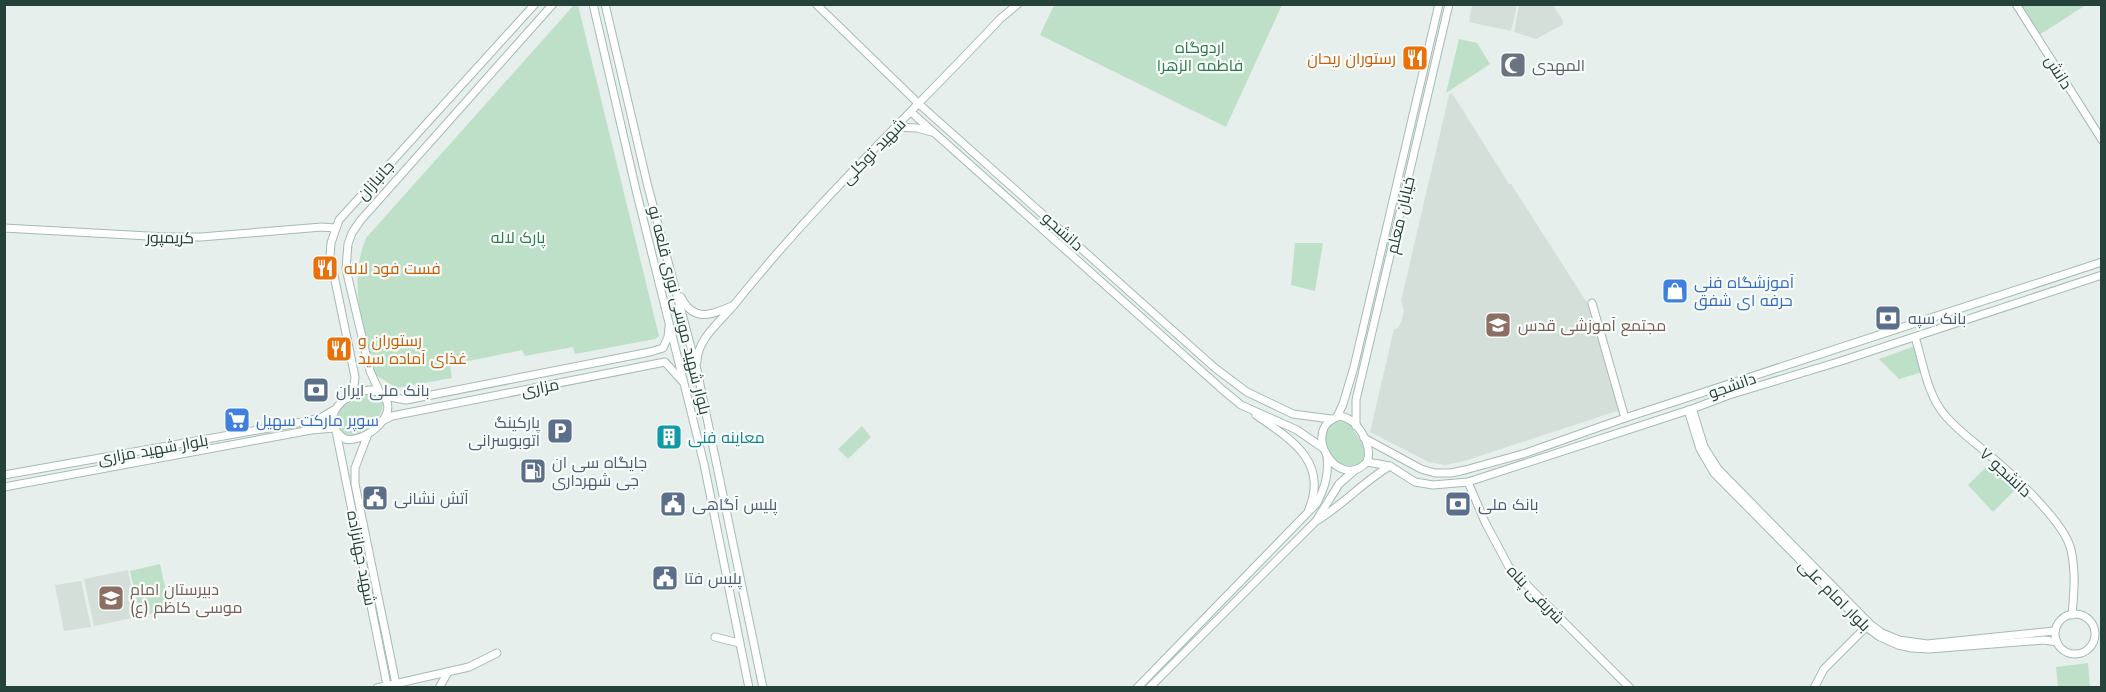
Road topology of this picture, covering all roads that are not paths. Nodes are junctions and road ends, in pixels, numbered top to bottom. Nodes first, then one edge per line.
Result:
1 (535, 4) edge
2 (553, 4) edge
3 (593, 4) edge
4 (605, 4) edge
5 (816, 4) edge
6 (1018, 4) edge
7 (1439, 4) edge
8 (1449, 4) edge
9 (2016, 4) edge
10 (920, 104) junction
11 (911, 112) junction
12 (896, 127) junction
13 (936, 134) junction
14 (2102, 140) edge
15 (1407, 143) junction
16 (1416, 145) junction
17 (648, 187) junction
18 (636, 190) junction
19 (4, 228) edge
20 (335, 228) junction
21 (2102, 262) edge
22 (2102, 275) edge
23 (676, 287) junction
24 (1988, 298) junction
25 (1592, 303) dead end
26 (1971, 304) junction
27 (734, 305) junction
28 (1992, 312) junction
29 (1977, 316) junction
30 (669, 321) junction
31 (1915, 337) junction
32 (663, 348) junction
33 (665, 362) junction
34 (1354, 368) junction
35 (698, 370) junction
36 (1363, 370) junction
37 (687, 388) junction
38 (382, 394) junction
39 (348, 398) junction
40 (1241, 405) junction
41 (1690, 409) junction
42 (334, 410) junction
43 (1293, 414) junction
44 (1334, 418) junction
45 (1625, 418) junction
46 (382, 421) junction
47 (1288, 425) junction
48 (1356, 426) junction
49 (335, 430) junction
50 (368, 434) junction
51 (1364, 438) junction
52 (1323, 448) junction
53 (1526, 453) junction
54 (1327, 456) junction
55 (87, 460) junction
56 (1367, 462) junction
57 (1530, 462) junction
58 (1390, 466) junction
59 (1355, 470) junction
60 (89, 472) junction
61 (4, 475) edge
62 (1468, 482) junction
63 (4, 487) edge
64 (1307, 514) junction
65 (359, 521) junction
66 (1316, 521) junction
67 (2072, 615) junction
68 (2090, 622) junction
69 (1868, 626) junction
70 (2102, 628) edge
71 (2055, 631) junction
72 (2102, 636) edge
73 (715, 637) dead end
74 (2056, 642) junction
75 (2093, 642) junction
76 (740, 643) junction
77 (497, 653) dead end
78 (447, 672) junction
79 (387, 686) junction
80 (397, 686) edge
81 (377, 687) edge
82 (439, 687) edge
83 (749, 687) edge
84 (763, 687) edge
85 (1137, 687) edge
86 (1149, 687) edge
87 (1630, 687) edge
88 (1814, 687) edge

1 - 20 main road, جانبازان
2 - 38 main road, جانبازان
3 - 18 main road, بلوار شهید موسی نوری قلعه نو
4 - 17 main road, بلوار شهید موسی نوری قلعه نو
5 - 10 main road, دانشجو
6 - 10 main road, شهید توکلی
7 - 15 main road, خیابان معلم
8 - 16 main road, خیابان معلم
9 - 14 main road, دانش
10 - 11 main road, شهید توکلی
10 - 43 main road, دانشجو
11 - 12 main road, شهید توکلی
11 - 13 main road, دانشجو
12 - 13 main road
12 - 27 main road, شهید توکلی
13 - 40 main road, دانشجو
15 - 16 main road
15 - 34 main road, خیابان معلم
16 - 36 main road, خیابان معلم
17 - 18 main road
17 - 23 main road, بلوار شهید موسی نوری قلعه نو
18 - 30 main road, بلوار شهید موسی نوری قلعه نو
19 - 20 main road, کریمپور
20 - 39 main road, جانبازان
21 - 24 main road, دانشجو
22 - 28 main road, دانشجو
23 - 27 main road
23 - 35 main road, بلوار شهید موسی نوری قلعه نو
24 - 26 main road, دانشجو
24 - 28 main road
25 - 45 main road
26 - 29 main road
26 - 45 main road, دانشجو
27 - 35 main road, شهید توکلی
28 - 29 main road, دانشجو
29 - 31 main road, دانشجو
30 - 32 main road
30 - 37 main road, بلوار شهید موسی نوری قلعه نو
31 - 41 main road, دانشجو
31 - 67 main road, دانشجو ۷
32 - 33 main road
32 - 38 main road
33 - 37 main road
33 - 46 main road, مزاری
34 - 36 main road
34 - 44 main road, خیابان معلم
35 - 84 main road, بلوار شهید موسی نوری قلعه نو
36 - 48 main road, خیابان معلم
37 - 76 main road, بلوار شهید موسی نوری قلعه نو
38 - 39 main road
38 - 46 main road
39 - 42 main road
40 - 47 main road, دانشجو
40 - 64 main road
41 - 57 main road, دانشجو
41 - 69 main road, بلوار امام علی
42 - 49 main road
42 - 55 main road, بلوار شهید مزاری
43 - 44 main road, دانشجو
43 - 47 main road
44 - 48 main road
44 - 52 main road
45 - 53 main road, دانشجو
46 - 50 main road
47 - 52 main road, دانشجو
48 - 51 main road
49 - 50 main road
49 - 60 main road, بلوار شهید مزاری
49 - 65 main road, شهید جهانزاده
50 - 65 main road, شهید جهانزاده
51 - 53 main road, دانشجو
51 - 56 main road
52 - 54 main road
53 - 57 main road
54 - 59 main road
54 - 64 main road
55 - 60 main road
55 - 61 main road, بلوار شهید مزاری
56 - 58 main road, دانشجو
56 - 59 main road
57 - 62 main road, دانشجو
58 - 62 main road, دانشجو
58 - 66 main road
59 - 66 main road
60 - 63 main road, بلوار شهید مزاری
62 - 87 main road, شریفی پناه
64 - 85 main road
65 - 79 main road, شهید جهانزاده
65 - 80 main road, شهید جهانزاده
66 - 86 main road
67 - 68 main road
67 - 71 main road
68 - 70 main road
68 - 75 main road
69 - 71 main road, بلوار امام علی
69 - 74 main road, بلوار امام علی
69 - 88 main road
71 - 74 main road
72 - 75 main road
73 - 76 main road
74 - 75 main road
76 - 83 main road, بلوار شهید موسی نوری قلعه نو
77 - 78 main road
78 - 80 main road
78 - 82 main road
79 - 80 main road
79 - 81 main road

